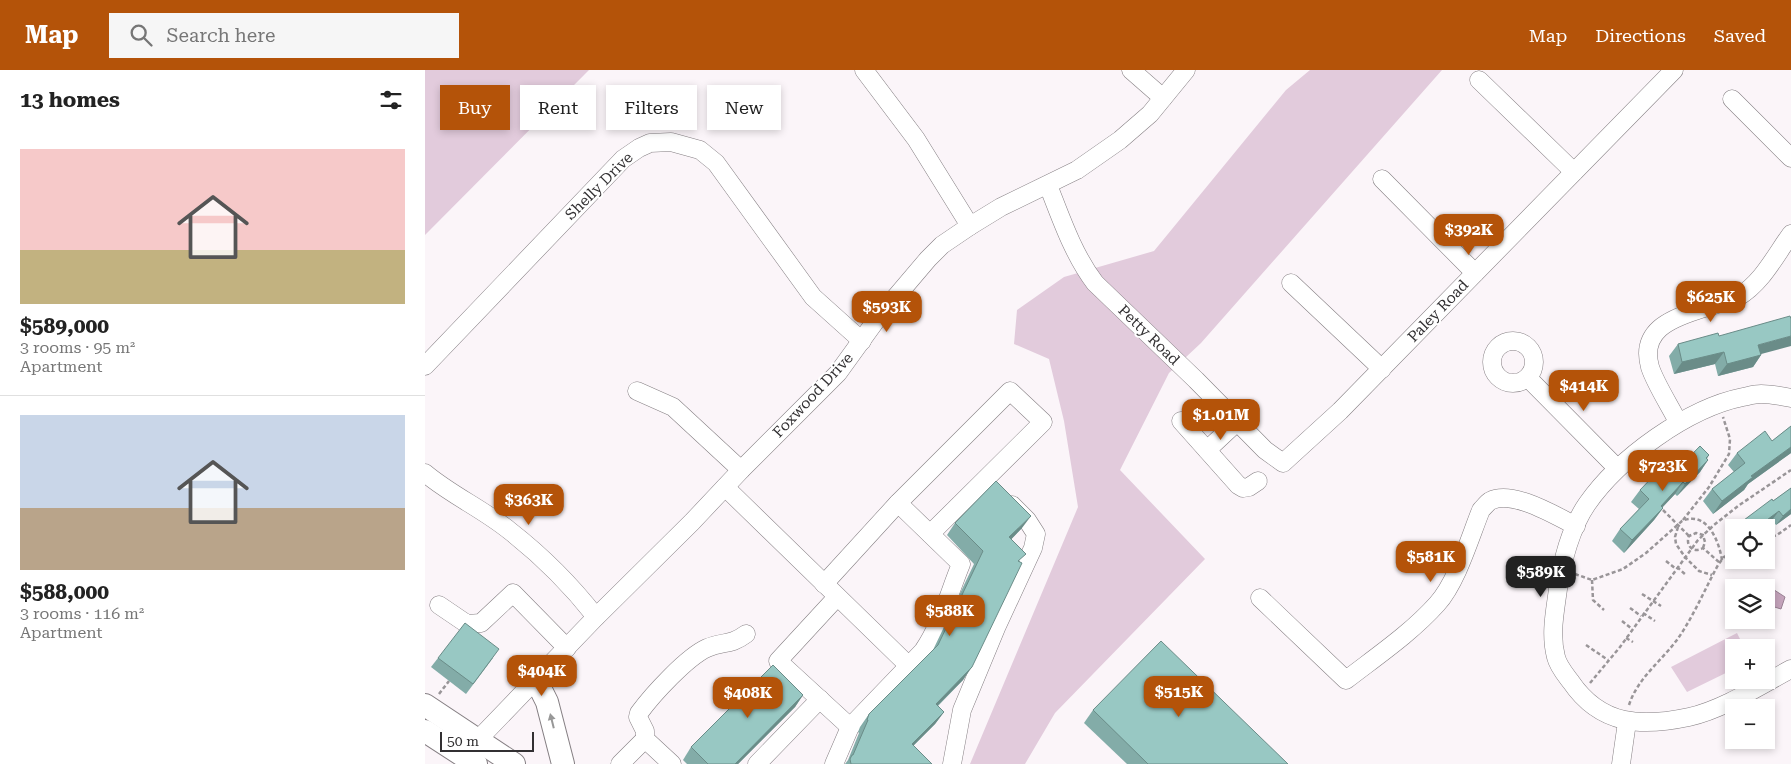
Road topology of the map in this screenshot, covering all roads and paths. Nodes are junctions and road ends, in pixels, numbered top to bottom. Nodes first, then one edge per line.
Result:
1 (864, 70) edge
2 (1131, 70) edge
3 (1186, 70) edge
4 (1670, 71) edge
5 (1479, 80) dead end
6 (1163, 98) junction
7 (1732, 99) dead end
8 (1791, 158) edge
9 (1574, 172) junction
10 (1381, 180) dead end
11 (1048, 185) junction
12 (970, 226) junction
13 (1791, 234) edge
14 (1475, 273) junction
15 (1291, 284) dead end
16 (862, 341) junction
17 (425, 366) edge
18 (1382, 369) junction
19 (1528, 378) dead end
20 (637, 390) dead end
21 (1791, 398) edge
22 (1718, 404) junction
23 (1181, 421) dead end
24 (1237, 422) junction
25 (1678, 422) junction
26 (1207, 450) junction
27 (1283, 463) joint
28 (1617, 468) junction
29 (741, 470) junction
30 (1791, 470) edge
31 (425, 473) edge
32 (985, 478) junction
33 (1258, 481) dead end
34 (725, 487) junction
35 (898, 503) junction
36 (1663, 510) edge
37 (1682, 521) junction
38 (1678, 525) junction
39 (1791, 525) edge
40 (1576, 526) junction
41 (1710, 528) junction
42 (929, 534) junction
43 (1703, 535) junction
44 (1689, 536) junction
45 (1775, 536) edge
46 (1691, 548) junction
47 (1703, 548) junction
48 (1685, 557) junction
49 (1725, 557) edge
50 (1665, 561) dead end
51 (1721, 562) junction
52 (1677, 568) junction
53 (1562, 570) junction
54 (1686, 575) dead end
55 (1712, 576) junction
56 (1592, 580) junction
57 (824, 584) junction
58 (1642, 594) dead end
59 (837, 597) junction
60 (1259, 598) dead end
61 (1652, 601) junction
62 (439, 605) dead end
63 (1661, 606) dead end
64 (1630, 608) dead end
65 (1604, 610) dead end
66 (1642, 615) junction
67 (597, 616) junction
68 (1622, 621) dead end
69 (1655, 622) dead end
70 (1632, 629) junction
71 (747, 634) dead end
72 (1626, 638) junction
73 (1633, 642) dead end
74 (1585, 645) dead end
75 (567, 648) junction
76 (1608, 660) junction
77 (908, 666) junction
78 (1791, 669) edge
79 (536, 680) junction
80 (449, 681) dead end
81 (1581, 694) junction
82 (820, 699) junction
83 (432, 700) edge
84 (1625, 721) junction
85 (850, 727) junction
86 (425, 731) edge
87 (645, 739) junction
88 (472, 753) edge
89 (514, 764) edge
90 (563, 764) edge
91 (621, 764) edge
92 (672, 764) edge
93 (757, 764) edge
94 (833, 764) edge
95 (953, 764) edge
96 (1621, 764) edge

1 - 12 street
2 - 6 street
3 - 6 street, Foxwood Drive
4 - 9 street, Paley Road
5 - 9 street
6 - 11 street, Foxwood Drive
7 - 8 street
9 - 14 street, Paley Road
10 - 14 street
11 - 12 street, Foxwood Drive
11 - 24 street, Petty Road
12 - 16 street, Foxwood Drive
13 - 25 street
14 - 18 street, Paley Road
15 - 18 street
16 - 17 street, Shelly Drive
16 - 29 street, Foxwood Drive
18 - 27 street, Paley Road
19 - 28 street
20 - 29 street
21 - 22 street
22 - 25 street
22 - 37 path
23 - 26 street
24 - 26 street
24 - 27 street, Petty Road
25 - 28 street
26 - 33 street
28 - 40 street
29 - 34 street, Foxwood Drive
30 - 41 path
31 - 67 street
32 - 35 street
32 - 42 street
32 - 95 street
34 - 57 street
34 - 67 street, Foxwood Drive
35 - 42 street
35 - 57 street
36 - 38 path
37 - 38 path
37 - 41 path
38 - 44 path
38 - 48 path
38 - 56 path
39 - 45 path
40 - 53 street
40 - 60 street
41 - 43 path
41 - 51 path
42 - 77 street
43 - 44 path
43 - 46 path
43 - 47 path
44 - 46 path
46 - 47 path
46 - 48 path
47 - 51 path
48 - 52 path
48 - 55 path
49 - 51 path
50 - 52 path
51 - 55 path
52 - 54 path
52 - 61 path
53 - 56 path
53 - 81 street
55 - 84 path
56 - 65 path
57 - 59 street
58 - 61 path
59 - 77 street
59 - 82 street
61 - 63 path
61 - 66 path
62 - 75 street
64 - 66 path
66 - 69 path
66 - 70 path
67 - 75 street, Foxwood Drive
68 - 70 path
70 - 72 path
71 - 87 street
72 - 73 path
72 - 76 path
74 - 76 path
75 - 79 street, Foxwood Drive
76 - 81 path
77 - 85 street
78 - 84 street
79 - 88 street, Foxwood Drive
90 -> 79 main road
80 - 83 path
81 - 84 street
82 - 85 street
82 - 93 street
83 - 88 main road
84 - 96 street
85 - 94 street
86 - 88 main road
87 - 91 street
87 - 92 street
88 - 89 main road

